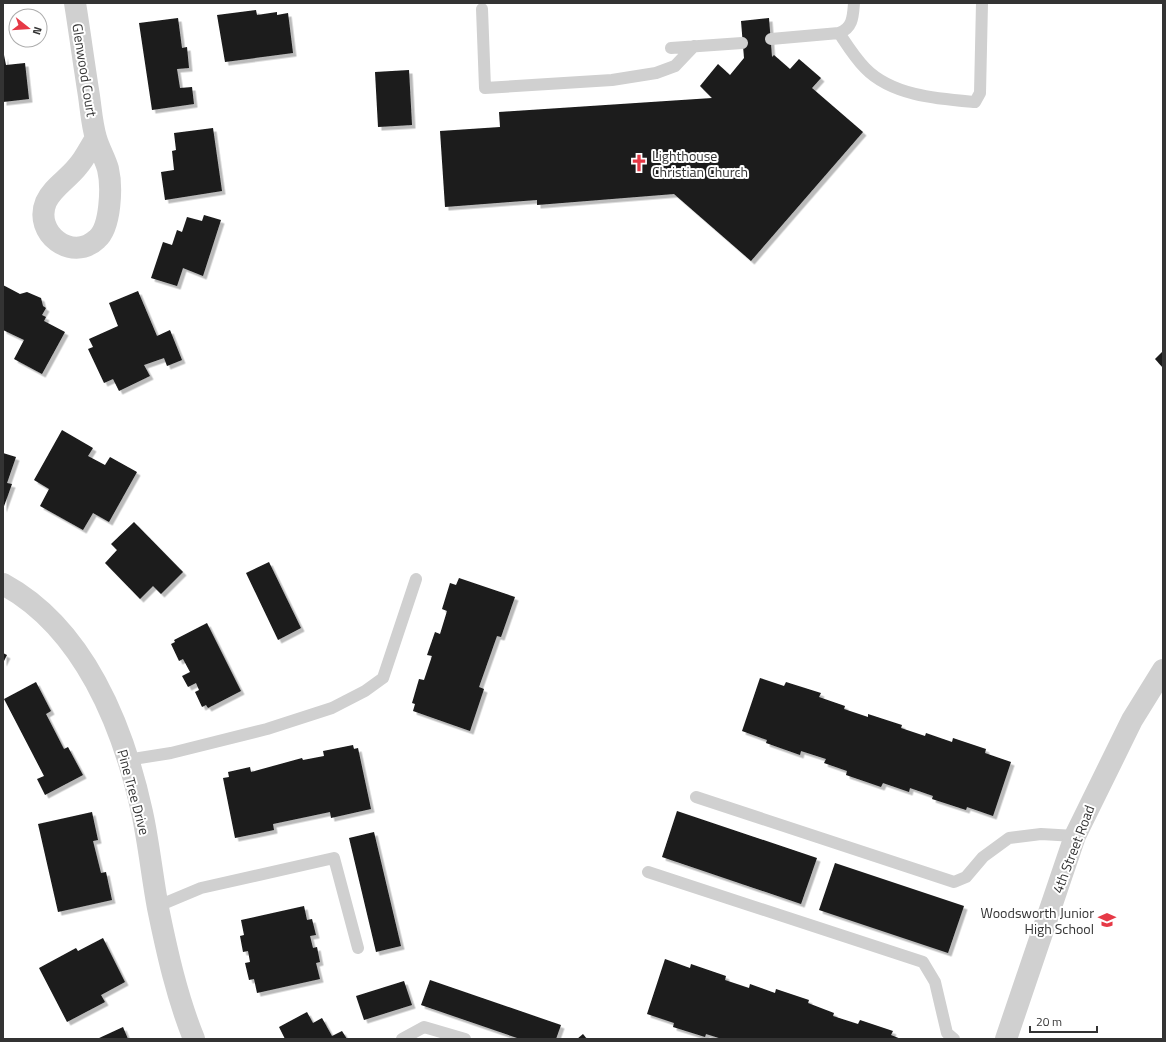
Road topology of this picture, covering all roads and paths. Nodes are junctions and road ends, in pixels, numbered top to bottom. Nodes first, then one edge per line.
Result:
1 (75, 3) edge
2 (854, 3) edge
3 (982, 3) edge
4 (482, 9) dead end
5 (839, 33) junction
6 (771, 39) dead end
7 (742, 43) dead end
8 (694, 46) junction
9 (671, 48) dead end
10 (96, 138) junction
11 (416, 579) dead end
12 (3, 584) edge
13 (1162, 672) edge
14 (127, 760) junction
15 (696, 797) dead end
16 (1075, 836) junction
17 (648, 872) dead end
18 (158, 906) junction
19 (358, 948) dead end
20 (194, 1039) edge
21 (402, 1039) edge
22 (465, 1039) edge
23 (954, 1039) edge
24 (1006, 1039) edge

1 - 10 street, Glenwood Court
2 - 5 lane
3 - 5 lane
4 - 8 lane
5 - 6 lane
7 - 8 lane
8 - 9 lane
10 - 10 street, Glenwood Court
11 - 14 lane
12 - 14 street, Pine Tree Drive
13 - 16 street, 4th Street Road
14 - 18 street, Pine Tree Drive
15 - 16 lane
16 - 24 street, 4th Street Road
17 - 23 lane
18 - 19 lane
18 - 20 street, Pine Tree Drive
21 - 22 lane

